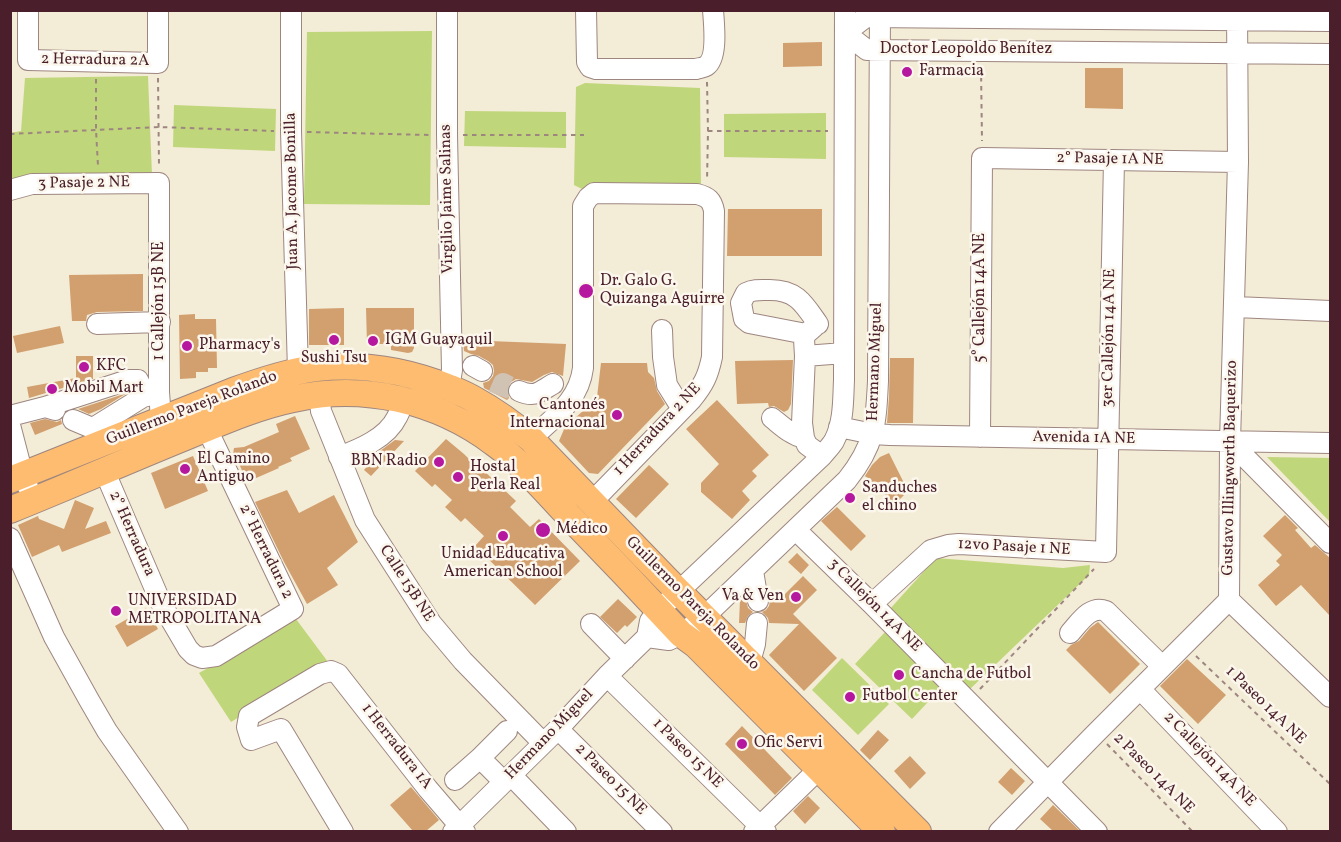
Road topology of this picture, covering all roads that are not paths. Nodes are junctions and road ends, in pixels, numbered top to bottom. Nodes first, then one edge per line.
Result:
1 (28, 10) edge
2 (158, 10) edge
3 (291, 10) edge
4 (447, 10) edge
5 (586, 10) edge
6 (713, 10) edge
7 (845, 10) edge
8 (1330, 10) edge
9 (880, 14) edge
10 (1237, 15) edge
11 (1330, 21) edge
12 (845, 33) junction
13 (879, 50) junction
14 (1237, 53) junction
15 (1330, 54) edge
16 (982, 158) joint
17 (1113, 160) junction
18 (1238, 162) junction
19 (159, 183) joint
20 (10, 190) edge
21 (1234, 307) junction
22 (1330, 311) edge
23 (844, 316) junction
24 (160, 322) junction
25 (96, 324) dead end
26 (662, 330) dead end
27 (844, 353) junction
28 (805, 356) junction
29 (298, 371) junction
30 (553, 384) dead end
31 (449, 388) junction
32 (519, 391) tunnel mouth
33 (319, 394) junction
34 (151, 395) junction
35 (404, 400) junction
36 (682, 409) junction
37 (10, 416) edge
38 (772, 418) dead end
39 (161, 419) junction
40 (73, 420) dead end
41 (10, 425) edge
42 (839, 427) junction
43 (207, 429) junction
44 (104, 433) junction
45 (873, 434) junction
46 (980, 437) junction
47 (804, 438) junction
48 (531, 439) junction
49 (1108, 440) junction
50 (1230, 442) junction
51 (1330, 443) edge
52 (339, 456) junction
53 (822, 456) junction
54 (104, 470) junction
55 (17, 477) edge
56 (592, 502) junction
57 (22, 505) edge
58 (801, 535) dead end
59 (10, 538) edge
60 (1330, 543) edge
61 (1106, 552) joint
62 (753, 571) junction
63 (679, 592) junction
64 (1229, 600) junction
65 (758, 601) dead end
66 (872, 604) junction
67 (293, 609) joint
68 (659, 610) junction
69 (704, 617) junction
70 (757, 623) dead end
71 (591, 624) dead end
72 (1070, 633) dead end
73 (681, 634) junction
74 (647, 637) junction
75 (625, 659) junction
76 (750, 662) junction
77 (1162, 666) junction
78 (608, 676) junction
79 (1140, 688) junction
80 (1330, 697) edge
81 (558, 729) junction
82 (507, 731) dead end
83 (543, 743) junction
84 (480, 758) junction
85 (819, 769) junction
86 (507, 779) junction
87 (455, 780) dead end
88 (1048, 781) junction
89 (459, 830) edge
90 (760, 830) edge
91 (178, 831) edge
92 (343, 831) edge
93 (566, 831) edge
94 (662, 831) edge
95 (882, 831) edge
96 (918, 831) edge
97 (999, 831) edge
98 (1097, 831) edge
99 (1277, 831) edge

1 - 2 street, 2 Herradura 2A
3 - 29 street, Juan A. Jacome Bonilla
4 - 31 street, Virgilio Jaime Salinas
5 - 6 street
7 - 12 street, Hermano Miguel
8 - 11 street
9 - 10 street, Doctor Leopoldo Benítez
9 - 12 street, Doctor Leopoldo Benítez
9 - 13 street, Hermano Miguel
10 - 11 street, Doctor Leopoldo Benítez
10 - 14 street, Gustavo Illingworth Baquerizo
12 - 13 street, Doctor Leopoldo Benítez
12 - 23 street, Hermano Miguel
13 - 14 street, Doctor Leopoldo Benítez
13 - 45 street, Hermano Miguel
14 - 15 street, Doctor Leopoldo Benítez
14 - 18 street, Gustavo Illingworth Baquerizo
16 - 17 street, 2° Pasaje 1A NE
16 - 46 street, 5° Callejón 14A NE
17 - 18 street, 2° Pasaje 1A NE
17 - 49 street, 3er Callejón 14A NE
18 - 21 street, Gustavo Illingworth Baquerizo
19 - 20 street, 3 Pasaje 2 NE
19 - 24 street, 1 Callejón 15B NE
21 - 22 street
21 - 50 street, Gustavo Illingworth Baquerizo
23 - 27 street, Hermano Miguel
23 - 28 street
24 - 25 street
24 - 34 street, 1 Callejón 15B NE
26 - 36 street
27 - 28 street
27 - 42 street, Hermano Miguel
28 - 47 street
29 - 31 main road, Guillermo Pareja Rolando
29 - 39 main road, Guillermo Pareja Rolando
30 - 32 street
31 - 48 main road, Guillermo Pareja Rolando
33 - 35 main road, Guillermo Pareja Rolando
33 - 43 main road, Guillermo Pareja Rolando
33 - 52 street, Calle 15B NE
34 - 37 street
34 - 39 street, 1 Callejón 15B NE
34 - 44 street
35 - 52 street
35 - 68 main road, Guillermo Pareja Rolando
36 - 48 street, 1 Herradura 2 NE
36 - 56 street, 1 Herradura 2 NE
38 - 47 street
39 - 44 main road, Guillermo Pareja Rolando
40 - 44 street
41 - 55 street
42 - 45 street, Avenida 1A NE
42 - 53 street, Hermano Miguel
43 - 54 main road, Guillermo Pareja Rolando
43 - 67 street, 2° Herradura 2
44 - 55 main road, Guillermo Pareja Rolando
45 - 46 street, Avenida 1A NE
45 - 62 street, Hermano Miguel
46 - 49 street, Avenida 1A NE
47 - 53 street
48 - 56 main road, Guillermo Pareja Rolando
49 - 50 street, Avenida 1A NE
49 - 61 street, 3er Callejón 14A NE
50 - 51 street, Avenida 1A NE
50 - 60 street
50 - 64 street, Gustavo Illingworth Baquerizo
52 - 83 street, Calle 15B NE
53 - 63 street, Hermano Miguel
54 - 57 main road, Guillermo Pareja Rolando
54 - 67 street, 2° Herradura
55 - 57 street
56 - 63 main road, Guillermo Pareja Rolando
58 - 66 street, 3 Callejón 14A NE
59 - 91 street
61 - 66 street, 12vo Pasaje 1 NE
62 - 65 street
62 - 69 street, Hermano Miguel
63 - 68 street, Hermano Miguel
63 - 69 main road, Guillermo Pareja Rolando
64 - 77 street, Gustavo Illingworth Baquerizo
64 - 80 street
66 - 88 street, 3 Callejón 14A NE
68 - 73 main road, Guillermo Pareja Rolando
68 - 74 street, Hermano Miguel
69 - 73 street, Hermano Miguel
69 - 76 main road, Guillermo Pareja Rolando
70 - 76 street
71 - 75 street
72 - 77 street
73 - 74 street, Hermano Miguel
73 - 85 main road, Guillermo Pareja Rolando
74 - 75 street, Hermano Miguel
75 - 78 street, Hermano Miguel
76 - 96 main road, Guillermo Pareja Rolando
77 - 79 street, Gustavo Illingworth Baquerizo
78 - 81 street, Hermano Miguel
78 - 90 street, 1 Paseo 15 NE
79 - 88 street, Gustavo Illingworth Baquerizo
79 - 99 street, 2 Callejón 14A NE
81 - 83 street, Hermano Miguel
81 - 94 street, 2 Paseo 15 NE
82 - 84 street
83 - 86 street, Hermano Miguel
84 - 86 street
84 - 87 street
85 - 90 street
85 - 95 main road, Guillermo Pareja Rolando
86 - 89 street, Hermano Miguel
86 - 93 street
88 - 97 street, Gustavo Illingworth Baquerizo
88 - 98 street, 3 Callejón 14A NE
89 - 92 street, 1 Herradura 1A

